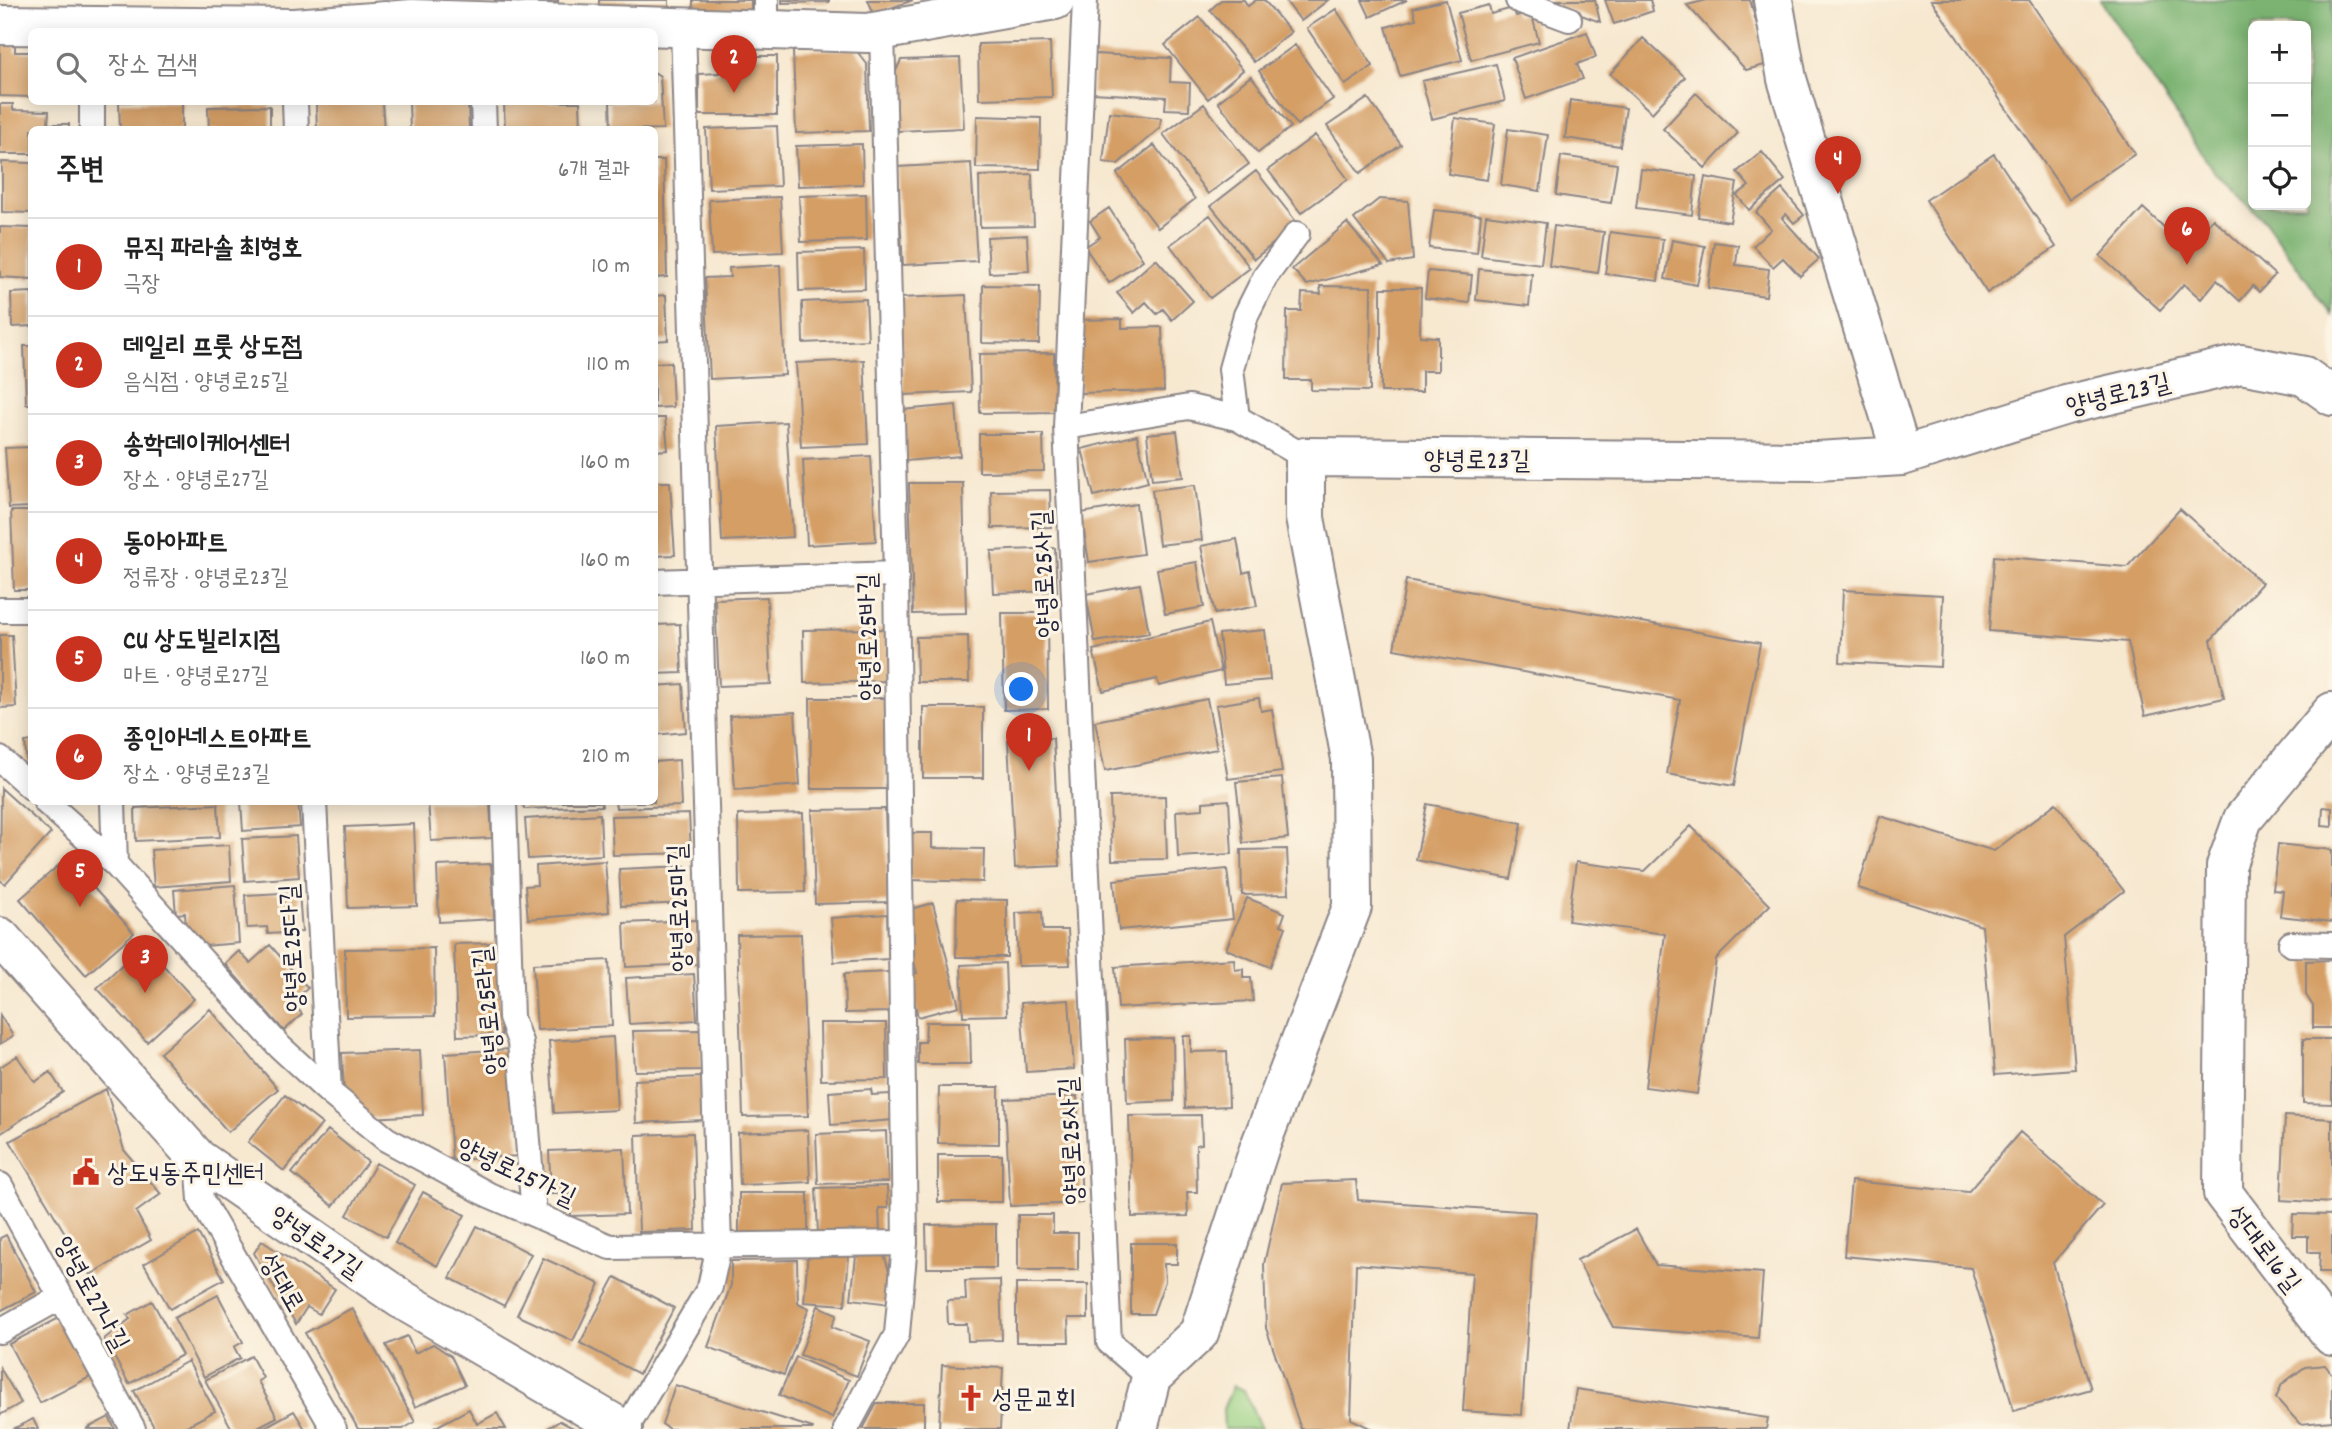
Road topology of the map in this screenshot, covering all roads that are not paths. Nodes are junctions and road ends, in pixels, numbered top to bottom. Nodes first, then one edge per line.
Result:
1 (1055, 0) edge
2 (1085, 0) edge
3 (1518, 0) edge
4 (1773, 0) edge
5 (578, 12) edge
6 (766, 15) edge
7 (1569, 19) dead end
8 (0, 26) edge
9 (481, 26) edge
10 (683, 26) junction
11 (60, 28) edge
12 (315, 28) edge
13 (881, 31) junction
14 (92, 105) edge
15 (295, 105) edge
16 (483, 105) edge
17 (92, 126) edge
18 (296, 126) edge
19 (484, 126) edge
20 (1297, 234) dead end
21 (2332, 397) edge
22 (1237, 418) junction
23 (1066, 427) junction
24 (1902, 456) junction
25 (1305, 457) junction
26 (896, 574) junction
27 (698, 580) junction
28 (658, 582) edge
29 (0, 610) edge
30 (28, 610) edge
31 (2332, 712) edge
32 (0, 760) edge
33 (28, 784) edge
34 (49, 805) edge
35 (113, 805) edge
36 (314, 805) edge
37 (504, 805) edge
38 (115, 864) junction
39 (0, 937) edge
40 (2291, 944) dead end
41 (2332, 945) edge
42 (329, 1092) junction
43 (198, 1159) junction
44 (0, 1185) edge
45 (534, 1214) junction
46 (905, 1243) junction
47 (719, 1246) junction
48 (61, 1297) junction
49 (0, 1331) edge
50 (2332, 1336) edge
51 (1151, 1378) junction
52 (133, 1429) edge
53 (334, 1429) edge
54 (624, 1429) edge
55 (846, 1429) edge
56 (1138, 1429) edge

1 - 13 street
2 - 23 lane, 양녕로25사길
3 - 7 lane
4 - 24 street
5 - 9 street
5 - 10 street
6 - 10 street
6 - 13 street
8 - 11 street
9 - 12 street
10 - 27 lane, 양녕로25마길
13 - 26 lane, 양녕로25바길
14 - 17 lane
15 - 18 lane
16 - 19 lane
20 - 22 lane
21 - 24 street, 양녕로23길
22 - 23 lane, 양녕로23길
22 - 25 lane, 양녕로23길
23 - 51 lane, 양녕로25사길
24 - 25 street, 양녕로23길
25 - 51 street
26 - 27 lane
26 - 46 lane, 양녕로25바길
27 - 28 lane
27 - 47 lane, 양녕로25마길
29 - 30 lane
31 - 50 street, 성대로16길
32 - 33 lane
34 - 38 lane, 양녕로25가길
35 - 38 lane
36 - 42 lane, 양녕로25다길
37 - 45 lane, 양녕로25라길
38 - 42 lane, 양녕로25가길
39 - 43 street, 양녕로27길
40 - 41 lane
42 - 45 lane, 양녕로25가길
43 - 53 lane, 성대로
43 - 54 street, 양녕로27길
44 - 48 lane, 양녕로27나길
45 - 47 lane, 양녕로25가길
46 - 47 lane, 양녕로25가길
46 - 55 lane
47 - 54 lane, 양녕로25마길
48 - 49 lane
48 - 52 lane, 양녕로27나길
51 - 56 street

